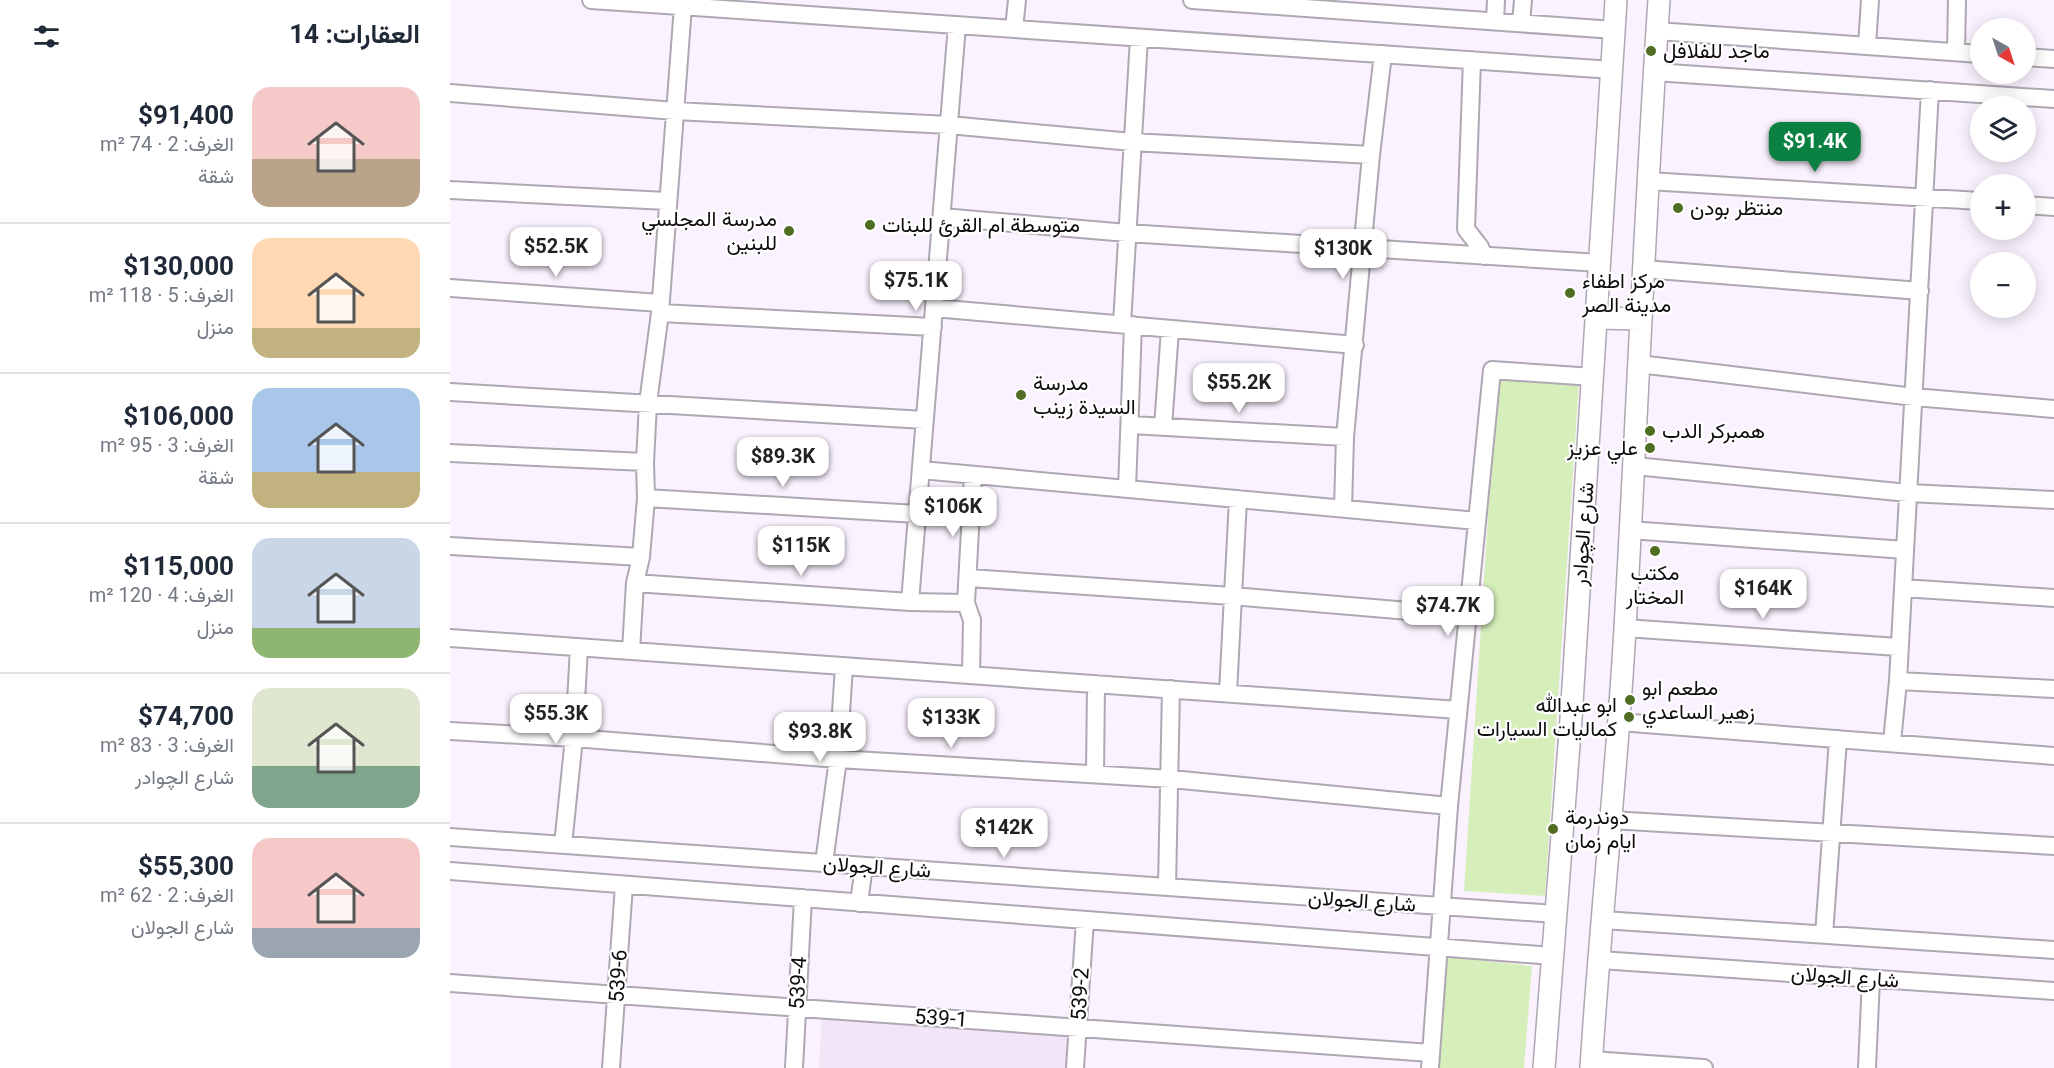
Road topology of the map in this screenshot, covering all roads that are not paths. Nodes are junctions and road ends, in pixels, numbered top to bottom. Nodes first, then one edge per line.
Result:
1 (591, 0) edge
2 (1017, 0) edge
3 (1192, 0) edge
4 (1496, 0) edge
5 (1523, 0) edge
6 (1616, 0) edge
7 (1659, 0) edge
8 (1870, 0) edge
9 (1957, 0) edge
10 (682, 6) junction
11 (1495, 21) junction
12 (1521, 23) junction
13 (957, 25) junction
14 (1014, 29) junction
15 (1614, 30) junction
16 (1657, 31) junction
17 (1139, 38) junction
18 (1867, 46) junction
19 (1956, 52) junction
20 (1970, 53) edge
21 (1383, 54) junction
22 (2036, 58) edge
23 (2054, 59) edge
24 (1472, 60) junction
25 (1613, 70) junction
26 (1654, 72) junction
27 (1930, 90) junction
28 (450, 93) edge
29 (2054, 99) edge
30 (675, 111) junction
31 (949, 125) junction
32 (1132, 141) junction
33 (1371, 155) junction
34 (1647, 181) junction
35 (450, 190) edge
36 (1925, 197) junction
37 (1970, 200) edge
38 (667, 201) junction
39 (2036, 206) edge
40 (2054, 207) edge
41 (942, 218) junction
42 (1127, 233) junction
43 (1364, 249) junction
44 (1484, 256) junction
45 (1600, 263) junction
46 (1644, 268) junction
47 (450, 288) edge
48 (1920, 291) junction
49 (660, 308) junction
50 (934, 308) junction
51 (1597, 318) junction
52 (1641, 319) junction
53 (1128, 325) junction
54 (933, 327) junction
55 (1170, 328) junction
56 (1355, 345) junction
57 (1639, 364) junction
58 (1593, 377) junction
59 (450, 392) edge
60 (1914, 397) junction
61 (648, 403) junction
62 (2054, 409) edge
63 (925, 420) junction
64 (1131, 425) junction
65 (1163, 427) junction
66 (1345, 436) junction
67 (450, 453) edge
68 (645, 462) junction
69 (1635, 466) junction
70 (921, 470) junction
71 (973, 475) junction
72 (1127, 489) junction
73 (1908, 493) junction
74 (646, 498) junction
75 (1238, 499) junction
76 (2054, 500) edge
77 (1343, 509) junction
78 (917, 514) junction
79 (1477, 521) junction
80 (1630, 530) junction
81 (450, 546) edge
82 (1905, 550) junction
83 (641, 557) junction
84 (969, 579) junction
85 (635, 583) junction
86 (1903, 588) junction
87 (1232, 596) junction
88 (2054, 598) edge
89 (910, 602) junction
90 (966, 603) junction
91 (1468, 616) junction
92 (1625, 628) junction
93 (450, 638) edge
94 (579, 647) junction
95 (1898, 647) junction
96 (632, 651) junction
97 (844, 666) junction
98 (971, 675) junction
99 (1898, 681) junction
100 (1096, 684) junction
101 (1171, 689) junction
102 (2054, 690) edge
103 (1227, 693) junction
104 (1458, 710) junction
105 (1619, 722) junction
106 (450, 730) edge
107 (574, 738) junction
108 (1838, 739) junction
109 (1892, 742) junction
110 (2054, 756) edge
111 (838, 759) junction
112 (1095, 774) junction
113 (1171, 779) junction
114 (1449, 806) junction
115 (1611, 820) junction
116 (1831, 832) junction
117 (450, 837) edge
118 (563, 845) junction
119 (2054, 846) edge
120 (824, 863) junction
121 (864, 866) junction
122 (450, 871) edge
123 (624, 885) junction
124 (1167, 887) junction
125 (803, 898) junction
126 (859, 903) junction
127 (1442, 906) junction
128 (1556, 914) junction
129 (1085, 920) junction
130 (1603, 920) junction
131 (1824, 935) junction
132 (1439, 947) junction
133 (2054, 950) edge
134 (1552, 956) junction
135 (1600, 960) junction
136 (1871, 979) junction
137 (450, 983) edge
138 (2054, 991) edge
139 (616, 994) junction
140 (797, 1007) junction
141 (1078, 1028) junction
142 (1431, 1060) edge
143 (1591, 1064) edge
144 (611, 1068) edge
145 (794, 1068) edge
146 (1076, 1068) edge
147 (1544, 1068) edge
148 (1704, 1068) edge
149 (1867, 1068) edge

1 - 10 street
2 - 14 street
3 - 11 street
4 - 11 street
5 - 12 street
6 - 15 main road, شارع الچوادر
7 - 16 main road
8 - 18 street
9 - 19 street
10 - 13 street
10 - 30 street
11 - 12 street
12 - 15 street
13 - 14 street
13 - 31 street
14 - 17 street
15 - 25 main road, شارع الچوادر
16 - 18 street
16 - 26 main road
17 - 21 street
17 - 32 street
18 - 19 street
19 - 20 street
21 - 24 street
21 - 33 street
22 - 23 street
24 - 25 street
24 - 44 street
25 - 45 main road, شارع الچوادر
26 - 27 street
26 - 34 main road
27 - 29 street
27 - 36 street
28 - 30 street
30 - 31 street
30 - 38 street
31 - 32 street
31 - 41 street
32 - 33 street
32 - 42 street
33 - 43 street
34 - 36 street
34 - 46 main road
35 - 38 street
36 - 37 street
36 - 48 street
38 - 49 street
39 - 40 street
41 - 42 street
41 - 50 street
42 - 43 street
42 - 53 street
43 - 44 street
43 - 56 street
44 - 45 street
45 - 51 main road, شارع الچوادر
46 - 48 street
46 - 52 main road
47 - 49 street
48 - 60 street
49 - 54 street
49 - 61 street
50 - 53 street
50 - 54 street
51 - 52 main road
51 - 58 main road, شارع الچوادر
52 - 57 main road
53 - 55 street
53 - 64 street
54 - 63 street
55 - 56 street
55 - 65 street
56 - 66 street
57 - 60 street
57 - 69 main road
58 - 79 street
58 - 128 main road, شارع الچوادر
59 - 61 street
60 - 62 street
60 - 73 street
61 - 63 street
61 - 68 street
63 - 70 street
64 - 65 street
64 - 72 street
65 - 66 street
66 - 77 street
67 - 68 street
68 - 74 street
69 - 73 street
69 - 80 main road
70 - 71 street
70 - 78 street
71 - 72 street
71 - 84 street
72 - 75 street
73 - 76 street
73 - 82 street
74 - 78 street
74 - 83 street
75 - 77 street
75 - 87 street
77 - 79 street
78 - 89 street
79 - 91 street
80 - 82 street
80 - 92 main road
81 - 83 street
82 - 86 street
83 - 85 street
84 - 87 street
84 - 90 street
85 - 89 street
85 - 96 street
86 - 88 street
86 - 95 street
87 - 91 street
87 - 103 street
89 - 90 street
90 - 98 street
91 - 104 street
92 - 95 street
92 - 105 main road
93 - 94 street
94 - 96 street
94 - 107 street
95 - 99 street
96 - 97 street
97 - 98 street
97 - 111 street
98 - 100 street
99 - 102 street
99 - 109 street
100 - 101 street
100 - 112 street
101 - 103 street
101 - 113 street
103 - 104 street
104 - 114 street
105 - 108 street
105 - 115 main road
106 - 107 street
107 - 111 street
107 - 118 street
108 - 109 street
108 - 116 street
109 - 110 street
111 - 112 street
111 - 120 street
112 - 113 street
113 - 114 street
113 - 124 street
114 - 127 street
115 - 116 street
115 - 130 main road
116 - 119 street
116 - 131 street
117 - 118 street, شارع الجولان
118 - 120 street, شارع الجولان
120 - 121 street, شارع الجولان
121 - 124 street, شارع الجولان
121 - 126 street
122 - 123 street, شارع الجولان
123 - 125 street, شارع الجولان
123 - 139 street, 539-6
124 - 127 street, شارع الجولان
125 - 126 street, شارع الجولان
125 - 140 street, 539-4
126 - 129 street, شارع الجولان
127 - 128 street, شارع الجولان
127 - 132 street
128 - 134 main road, شارع الچوادر
129 - 132 street, شارع الجولان
129 - 141 street, 539-2
130 - 131 street, شارع الجولان
130 - 135 main road
131 - 133 street, شارع الجولان
132 - 134 street, شارع الجولان
132 - 142 street
134 - 147 main road, شارع الچوادر
135 - 136 street, شارع الجولان
135 - 143 main road
136 - 138 street, شارع الجولان
136 - 149 street
137 - 139 street, 539-1
139 - 140 street, 539-1
139 - 144 street, 539-6
140 - 141 street, 539-1
140 - 145 street, 539-4
141 - 142 street, 539-1
141 - 146 street, 539-2
143 - 148 street

